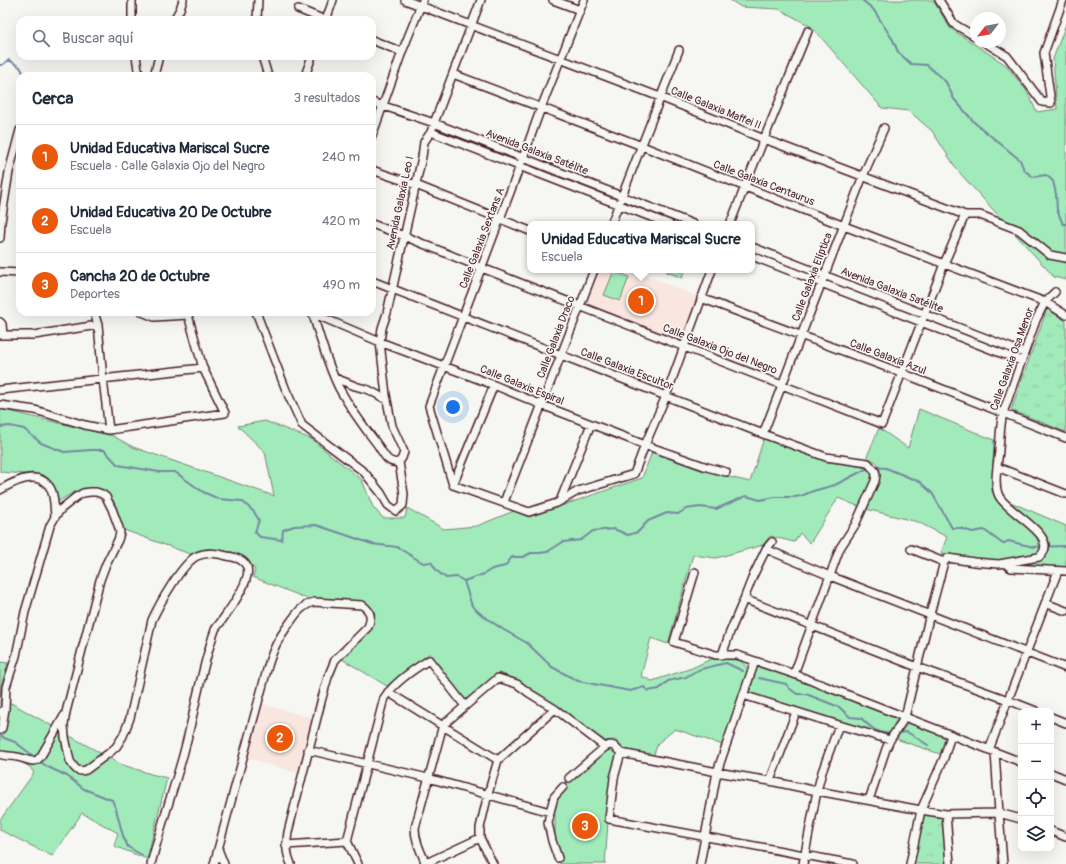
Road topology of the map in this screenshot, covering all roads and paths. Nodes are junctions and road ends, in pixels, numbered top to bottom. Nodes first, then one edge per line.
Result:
1 (132, 0) edge
2 (183, 0) edge
3 (258, 0) edge
4 (333, 0) edge
5 (405, 0) edge
6 (481, 0) edge
7 (553, 0) edge
8 (584, 0) edge
9 (939, 0) edge
10 (1063, 0) edge
11 (422, 3) edge
12 (298, 9) dead end
13 (580, 10) junction
14 (132, 16) edge
15 (176, 16) edge
16 (257, 16) edge
17 (315, 16) edge
18 (327, 16) edge
19 (471, 26) junction
20 (808, 31) dead end
21 (970, 33) edge
22 (376, 42) edge
23 (994, 48) edge
24 (679, 50) dead end
25 (402, 52) junction
26 (560, 59) junction
27 (137, 60) edge
28 (158, 60) edge
29 (263, 60) edge
30 (311, 60) edge
31 (138, 72) edge
32 (155, 72) edge
33 (267, 72) edge
34 (306, 72) edge
35 (454, 74) junction
36 (660, 97) junction
37 (376, 104) edge
38 (383, 107) junction
39 (541, 108) junction
40 (434, 123) junction
41 (376, 125) edge
42 (884, 128) dead end
43 (431, 132) junction
44 (764, 138) junction
45 (16, 145) edge
46 (642, 146) junction
47 (523, 158) junction
48 (520, 166) junction
49 (376, 171) edge
50 (863, 176) junction
51 (416, 185) junction
52 (745, 187) junction
53 (622, 196) junction
54 (619, 205) junction
55 (965, 215) junction
56 (500, 218) junction
57 (612, 221) edge
58 (661, 221) edge
59 (685, 221) edge
60 (731, 221) edge
61 (376, 226) edge
62 (844, 226) junction
63 (527, 230) edge
64 (404, 236) junction
65 (0, 238) edge
66 (755, 248) edge
67 (755, 257) edge
68 (1066, 258) edge
69 (944, 264) junction
70 (482, 268) junction
71 (0, 272) edge
72 (16, 273) edge
73 (593, 273) edge
74 (711, 273) edge
75 (825, 275) junction
76 (376, 283) edge
77 (822, 283) junction
78 (392, 289) junction
79 (1055, 292) dead end
80 (702, 298) junction
81 (1045, 302) junction
82 (580, 306) junction
83 (924, 314) junction
84 (1066, 315) edge
85 (95, 316) edge
86 (152, 316) edge
87 (171, 316) edge
88 (188, 316) edge
89 (258, 316) edge
90 (313, 316) edge
91 (321, 316) edge
92 (463, 316) junction
93 (0, 322) edge
94 (921, 322) junction
95 (98, 326) junction
96 (1, 335) edge
97 (801, 336) junction
98 (380, 342) junction
99 (684, 347) junction
100 (1024, 353) junction
101 (561, 355) junction
102 (1021, 361) junction
103 (444, 366) junction
104 (203, 368) junction
105 (902, 373) junction
106 (335, 378) junction
107 (103, 379) junction
108 (494, 385) junction
109 (782, 385) junction
110 (0, 390) edge
111 (666, 396) junction
112 (387, 400) junction
113 (0, 405) edge
114 (542, 405) junction
115 (1003, 413) junction
116 (590, 424) junction
117 (109, 430) junction
118 (763, 434) junction
119 (1066, 438) edge
120 (645, 445) junction
121 (399, 462) junction
122 (997, 467) junction
123 (726, 472) dead end
124 (0, 483) edge
125 (453, 485) junction
126 (0, 491) edge
127 (1066, 494) edge
128 (560, 501) junction
129 (504, 502) junction
130 (55, 517) junction
131 (772, 542) dead end
132 (766, 549) junction
133 (911, 549) dead end
134 (944, 562) junction
135 (1006, 564) junction
136 (1058, 571) junction
137 (1066, 571) edge
138 (695, 572) dead end
139 (830, 576) junction
140 (744, 599) junction
141 (1045, 603) junction
142 (1066, 611) edge
143 (930, 614) junction
144 (812, 626) junction
145 (1026, 652) junction
146 (722, 655) junction
147 (755, 661) junction
148 (917, 667) junction
149 (1066, 668) edge
150 (794, 674) junction
151 (388, 692) junction
152 (744, 695) junction
153 (1008, 700) junction
154 (465, 706) junction
155 (1028, 708) edge
156 (555, 709) junction
157 (3, 711) edge
158 (66, 712) junction
159 (796, 712) junction
160 (905, 717) junction
161 (1054, 718) edge
162 (1066, 723) edge
163 (443, 725) junction
164 (839, 725) junction
165 (0, 730) edge
166 (951, 735) junction
167 (890, 740) junction
168 (605, 748) junction
169 (308, 750) junction
170 (992, 751) junction
171 (0, 754) edge
172 (621, 754) junction
173 (498, 760) junction
174 (1018, 761) edge
175 (367, 764) junction
176 (717, 772) junction
177 (1054, 774) edge
178 (428, 778) junction
179 (569, 778) dead end
180 (1066, 779) edge
181 (770, 781) junction
182 (563, 787) dead end
183 (817, 791) junction
184 (488, 794) junction
185 (869, 800) junction
186 (921, 810) junction
187 (550, 812) junction
188 (999, 813) junction
189 (946, 814) junction
190 (1018, 818) edge
191 (1054, 831) edge
192 (705, 836) junction
193 (1066, 836) edge
194 (480, 838) junction
195 (347, 841) junction
196 (286, 845) junction
197 (218, 849) junction
198 (805, 855) junction
199 (558, 858) dead end
200 (151, 864) edge
201 (214, 864) edge
202 (224, 864) edge
203 (291, 864) edge
204 (358, 864) edge
205 (425, 864) edge
206 (492, 864) edge
207 (700, 864) edge
208 (803, 864) edge
209 (853, 864) edge
210 (910, 864) edge
211 (950, 864) edge
212 (1003, 864) edge

1 - 14 street
2 - 15 street
3 - 16 street
4 - 18 street
5 - 11 street, Calle Galaxia Maffei II
6 - 19 street, Avenida Galaxia Leo I
7 - 13 street
8 - 13 street, Calle Galaxia Sextans A
9 - 21 street
10 - 23 street
11 - 19 street, Calle Galaxia Maffei II
11 - 25 street
12 - 17 street
13 - 26 street, Calle Galaxia Sextans A
19 - 26 street, Calle Galaxia Maffei II
19 - 35 street, Avenida Galaxia Leo I
20 - 44 street
22 - 25 street
24 - 36 street
25 - 38 street
26 - 36 street, Calle Galaxia Maffei II
26 - 39 street, Calle Galaxia Sextans A
27 - 31 street
28 - 32 street
29 - 33 street
30 - 34 street
35 - 39 street, Calle Galaxia Centaurus
35 - 40 street, Avenida Galaxia Leo I
36 - 44 street, Calle Galaxia Maffei II
36 - 46 street
37 - 38 street, Avenida Galaxia Satélite
38 - 40 street, Avenida Galaxia Satélite
38 - 41 street
39 - 46 street, Calle Galaxia Centaurus
39 - 47 street, Calle Galaxia Sextans A
40 - 43 street, Avenida Galaxia Leo I
40 - 47 street, Avenida Galaxia Satélite
42 - 50 street, Calle Galaxia Elíptica
43 - 48 street, Avenida Galaxia Satélite
43 - 51 street, Avenida Galaxia Leo I
44 - 50 street, Calle Galaxia Maffei II
44 - 52 street
45 - 65 street
46 - 52 street, Calle Galaxia Centaurus
46 - 53 street
47 - 48 street, Calle Galaxia Sextans A
47 - 53 street, Avenida Galaxia Satélite
48 - 54 street, Avenida Galaxia Satélite
48 - 56 street, Calle Galaxia Sextans A
49 - 51 street
50 - 55 street, Calle Galaxia Maffei II
50 - 62 street, Calle Galaxia Elíptica
51 - 56 street
51 - 64 street, Avenida Galaxia Leo I
52 - 60 street
52 - 62 street, Calle Galaxia Centaurus
53 - 54 street
53 - 59 street, Avenida Galaxia Satélite
54 - 57 street
54 - 58 street, Avenida Galaxia Satélite
55 - 68 street, Calle Galaxia Maffei II
55 - 69 street
56 - 63 street
56 - 70 street, Calle Galaxia Sextans A
61 - 64 street, Calle Galaxia Ojo del Negro
62 - 69 street, Calle Galaxia Centaurus
62 - 75 street, Calle Galaxia Elíptica
64 - 70 street, Calle Galaxia Ojo del Negro
64 - 78 street, Avenida Galaxia Leo I
66 - 75 street, Avenida Galaxia Satélite
67 - 77 street, Avenida Galaxia Satélite
69 - 81 street, Calle Galaxia Centaurus
69 - 83 street
70 - 82 street, Calle Galaxia Ojo del Negro
70 - 92 street, Calle Galaxia Sextans A
71 - 72 street
73 - 82 street, Calle Galaxia Draco
74 - 80 street
75 - 77 street, Calle Galaxia Elíptica
75 - 83 street, Avenida Galaxia Satélite
76 - 78 street, Calle Galaxia Escultor
77 - 94 street, Avenida Galaxia Satélite
77 - 97 street, Calle Galaxia Elíptica
78 - 92 street, Calle Galaxia Escultor
78 - 98 street, Avenida Galaxia Leo I
79 - 81 street, Calle Galaxia Osa Menor
80 - 97 street, Calle Galaxia Azul
80 - 99 street
81 - 84 street, Calle Galaxia Centaurus
81 - 100 street, Calle Galaxia Osa Menor
82 - 99 street, Calle Galaxia Ojo del Negro
82 - 101 street, Calle Galaxia Draco
83 - 94 street
83 - 100 street, Avenida Galaxia Satélite
85 - 95 street
86 - 87 street
88 - 104 street
89 - 121 street
90 - 106 street
91 - 98 street, Calle Galaxis Espiral
92 - 101 street, Calle Galaxia Escultor
92 - 103 street, Calle Galaxia Sextans A
93 - 96 street
94 - 102 street, Avenida Galaxia Satélite
94 - 105 street
95 - 96 street
95 - 107 street
97 - 105 street, Calle Galaxia Azul
97 - 109 street, Calle Galaxia Elíptica
98 - 103 street, Calle Galaxis Espiral
98 - 112 street, Avenida Galaxia Leo I
99 - 109 street, Calle Galaxia Ojo del Negro
99 - 111 street
100 - 102 street, Calle Galaxia Osa Menor
101 - 111 street, Calle Galaxia Escultor
101 - 114 street, Calle Galaxia Draco
102 - 115 street, Calle Galaxia Osa Menor
103 - 108 street, Calle Galaxis Espiral
103 - 125 street, Calle Galaxia Sextans A
104 - 107 street
104 - 117 street
105 - 109 street, Calle Galaxia Ojo del Negro
105 - 115 street, Calle Galaxia Azul
106 - 112 street
106 - 121 street
107 - 110 street
107 - 117 street
108 - 114 street, Calle Galaxis Espiral
108 - 125 street
109 - 118 street, Calle Galaxia Elíptica
111 - 118 street, Calle Galaxia Escultor
111 - 120 street
112 - 121 street, Avenida Galaxia Leo I
113 - 117 street
114 - 116 street, Calle Galaxis Espiral
114 - 129 street, Calle Galaxia Draco
115 - 119 street, Calle Galaxia Azul
115 - 122 street, Calle Galaxia Osa Menor
116 - 120 street, Calle Galaxis Espiral
116 - 128 street
118 - 139 street, Calle Galaxia Escultor
120 - 123 street, Calle Galaxis Espiral
120 - 128 street
122 - 127 street
122 - 135 street, Calle Galaxia Osa Menor
124 - 126 street
125 - 129 street
126 - 130 street
128 - 129 street
130 - 157 street
130 - 158 street
131 - 132 street
132 - 139 street
132 - 140 street
133 - 134 street
134 - 135 street, Calle Galaxia Osa Menor
134 - 143 street
135 - 136 street
136 - 137 street
136 - 141 street
138 - 146 street
139 - 143 street
139 - 144 street
140 - 144 street
140 - 146 street
141 - 142 street
141 - 145 street
143 - 145 street
143 - 148 street
144 - 148 street
144 - 150 street
145 - 149 street
145 - 153 street
146 - 147 street
147 - 150 street
147 - 152 street
148 - 153 street
148 - 160 street
150 - 160 street
151 - 154 street
151 - 163 street
151 - 175 street
152 - 159 street
152 - 176 street
153 - 155 street
153 - 170 street
154 - 156 street
154 - 163 street
156 - 168 street
156 - 173 street
157 - 165 street
158 - 171 street
158 - 200 street
159 - 164 street
159 - 181 street
160 - 166 street
160 - 167 street
161 - 162 street
163 - 173 street
163 - 178 street
164 - 167 street
164 - 183 street
166 - 170 street
166 - 186 street
167 - 185 street
168 - 172 street
168 - 179 street
169 - 175 street
169 - 196 street
169 - 197 street
170 - 174 street
170 - 188 street
172 - 176 street
172 - 192 street
173 - 184 street
175 - 178 street
175 - 195 street
176 - 181 street
176 - 192 street
177 - 180 street
178 - 184 street
178 - 205 street
181 - 183 street
182 - 187 street
183 - 185 street
183 - 198 street
184 - 187 street
184 - 194 street
185 - 186 street
186 - 189 street
186 - 210 street
187 - 199 street
188 - 189 street
188 - 190 street
188 - 212 street
189 - 211 street
191 - 193 street
192 - 198 street
192 - 207 street
194 - 205 street
194 - 206 street
195 - 196 street
195 - 204 street
196 - 203 street
197 - 201 street
197 - 202 street
198 - 208 street
198 - 209 street

